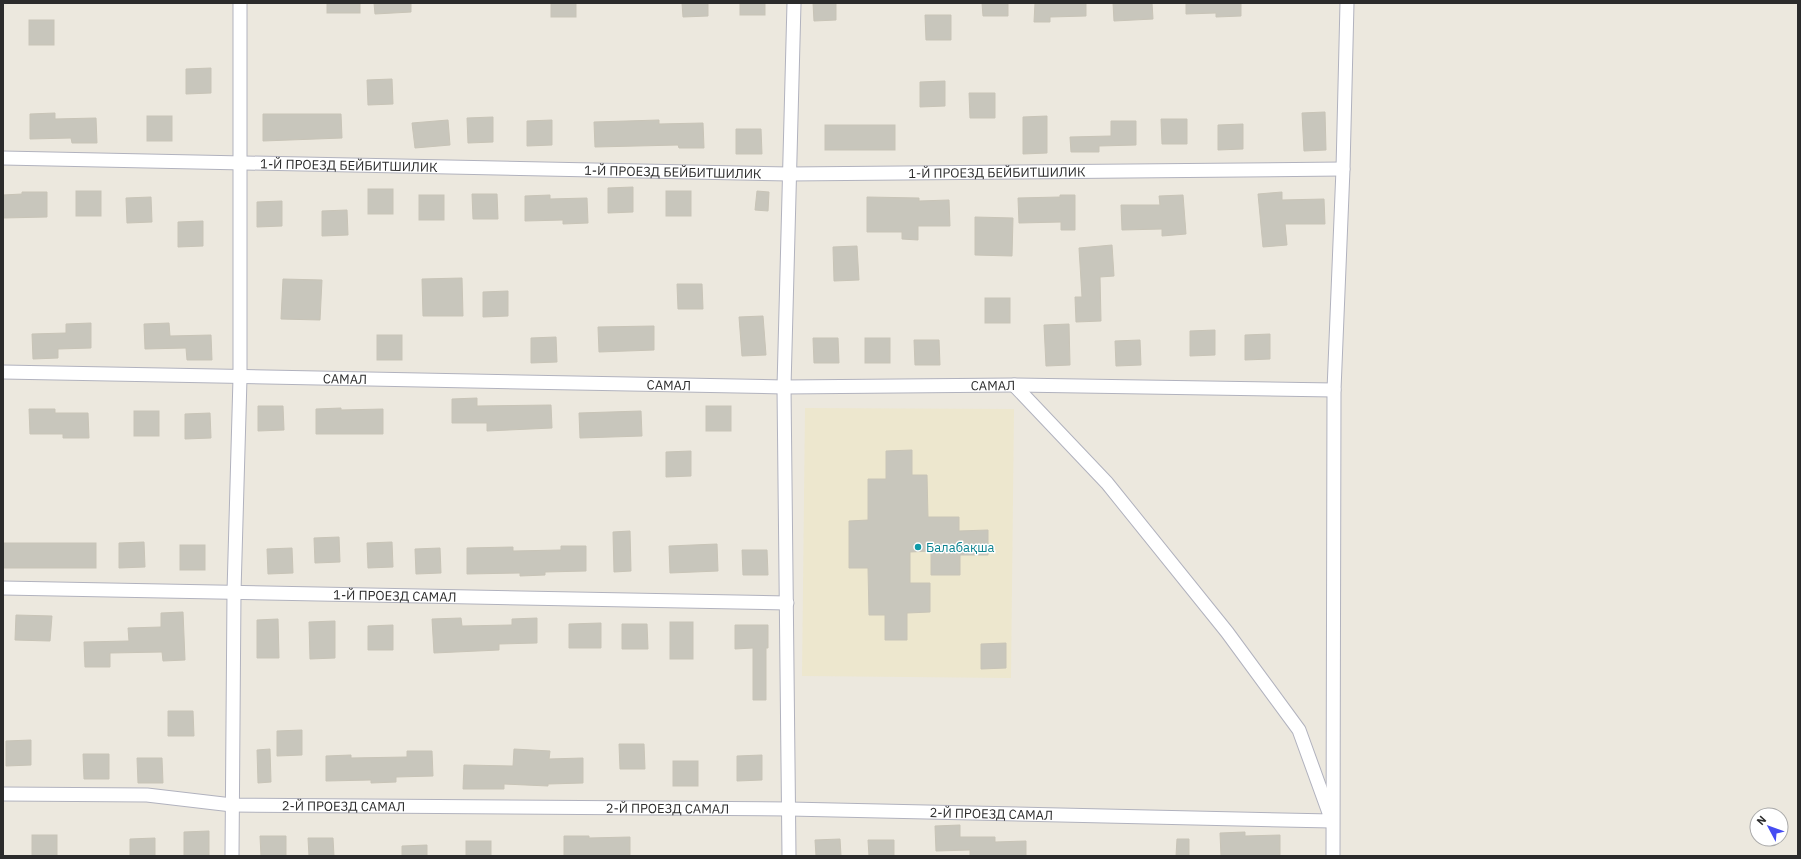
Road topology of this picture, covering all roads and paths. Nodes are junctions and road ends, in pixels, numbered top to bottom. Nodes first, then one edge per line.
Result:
1 (240, 3) edge
2 (794, 3) edge
3 (1347, 3) edge
4 (3, 158) edge
5 (241, 162) junction
6 (1343, 169) junction
7 (789, 174) junction
8 (3, 372) edge
9 (240, 378) junction
10 (1014, 385) junction
11 (784, 387) junction
12 (1334, 390) junction
13 (3, 588) edge
14 (234, 592) junction
15 (787, 603) junction
16 (3, 794) edge
17 (232, 805) junction
18 (789, 809) junction
19 (1332, 821) junction
20 (232, 856) edge
21 (789, 856) edge
22 (1333, 856) edge

1 - 5 street
2 - 7 street
3 - 6 street
4 - 5 street, 1-Й ПРОЕЗД БЕЙБИТШИЛИК
5 - 7 street, 1-Й ПРОЕЗД БЕЙБИТШИЛИК
5 - 9 street
6 - 7 street, 1-Й ПРОЕЗД БЕЙБИТШИЛИК
6 - 12 street
7 - 11 street
8 - 9 street, САМАЛ
9 - 11 street, САМАЛ
9 - 14 street
10 - 11 street, САМАЛ
10 - 12 street, САМАЛ
10 - 19 street
11 - 15 street
12 - 19 street
13 - 14 street, 1-Й ПРОЕЗД САМАЛ
14 - 15 street, 1-Й ПРОЕЗД САМАЛ
14 - 17 street
15 - 18 street
16 - 17 street, 2-Й ПРОЕЗД САМАЛ
17 - 18 street, 2-Й ПРОЕЗД САМАЛ
17 - 20 street
18 - 19 street, 2-Й ПРОЕЗД САМАЛ
18 - 21 street
19 - 22 street

